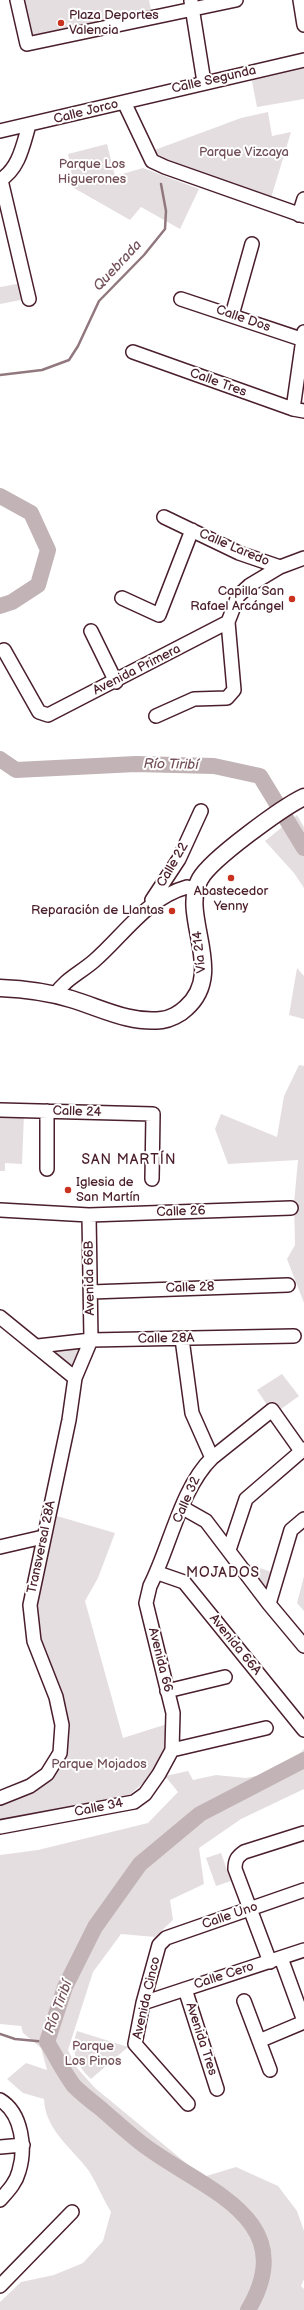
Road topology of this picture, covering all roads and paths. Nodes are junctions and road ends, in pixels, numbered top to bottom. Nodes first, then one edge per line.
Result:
1 (17, 0) edge
2 (236, 0) edge
3 (300, 0) edge
4 (191, 4) edge
5 (304, 25) edge
6 (304, 60) edge
7 (204, 82) junction
8 (124, 102) junction
9 (29, 126) junction
10 (0, 131) edge
11 (0, 180) edge
12 (304, 199) edge
13 (302, 216) edge
14 (252, 244) dead end
15 (29, 299) dead end
16 (181, 299) dead end
17 (232, 315) junction
18 (303, 338) edge
19 (133, 352) dead end
20 (298, 410) edge
21 (164, 517) dead end
22 (192, 530) junction
23 (304, 558) edge
24 (280, 567) junction
25 (122, 598) dead end
26 (228, 622) junction
27 (91, 632) dead end
28 (4, 650) dead end
29 (116, 682) junction
30 (156, 716) dead end
31 (300, 793) edge
32 (201, 811) dead end
33 (250, 827) junction
34 (172, 871) junction
35 (183, 888) junction
36 (139, 915) junction
37 (0, 980) edge
38 (0, 988) edge
39 (57, 991) junction
40 (0, 1110) edge
41 (47, 1111) junction
42 (47, 1170) dead end
43 (152, 1179) dead end
44 (291, 1208) dead end
45 (0, 1210) edge
46 (89, 1215) junction
47 (288, 1285) dead end
48 (92, 1292) junction
49 (0, 1317) edge
50 (294, 1336) dead end
51 (182, 1339) junction
52 (91, 1340) junction
53 (38, 1346) junction
54 (75, 1378) junction
55 (303, 1450) edge
56 (212, 1458) junction
57 (183, 1508) junction
58 (304, 1520) edge
59 (44, 1536) junction
60 (0, 1548) edge
61 (229, 1550) junction
62 (158, 1572) junction
63 (269, 1604) junction
64 (304, 1646) edge
65 (225, 1677) dead end
66 (167, 1691) junction
67 (266, 1728) dead end
68 (304, 1730) edge
69 (172, 1750) junction
70 (0, 1798) edge
71 (0, 1827) edge
72 (304, 1833) edge
73 (304, 1890) edge
74 (250, 1908) junction
75 (159, 1945) joint
76 (304, 1950) edge
77 (276, 1960) junction
78 (185, 1989) junction
79 (244, 2001) dead end
80 (143, 2003) junction
81 (304, 2022) edge
82 (259, 2040) junction
83 (270, 2070) dead end
84 (217, 2089) dead end
85 (0, 2100) edge
86 (188, 2104) dead end
87 (23, 2145) junction
88 (0, 2147) edge
89 (0, 2200) edge
90 (72, 2212) dead end
91 (0, 2286) edge

1 - 4 street
2 - 4 street
3 - 5 street
4 - 7 street
6 - 7 street, Calle Segunda
7 - 8 street, Calle Segunda
8 - 9 street, Calle Jorco
8 - 13 street, Calle Jorco
9 - 10 street
9 - 11 street
11 - 15 street
12 - 13 street
14 - 17 street
16 - 17 street, Calle Dos
17 - 18 street, Calle Dos
18 - 20 street
19 - 20 street, Calle Tres
21 - 22 street, Calle Laredo
22 - 24 street, Calle Laredo
22 - 25 street
23 - 24 street, Calle Laredo
24 - 26 street
26 - 29 street, Avenida Primera
26 - 30 street
27 - 29 street
28 - 29 street, Avenida Primera
31 - 33 main road, Vía 214
32 - 34 street, Calle 22
33 - 35 main road, Vía 214
33 - 39 main road, Vía 214
34 - 35 street
34 - 36 street, Calle 22
35 - 36 street, Calle 22
35 - 39 main road, Vía 214
36 - 39 street, Calle 22
37 - 39 main road, Vía 214
38 - 39 main road, Vía 214
40 - 41 street, Calle 24
41 - 42 street
41 - 43 street, Calle 24
44 - 46 street, Calle 26
45 - 46 street, Calle 26
46 - 48 street, Avenida 66B
47 - 48 street, Calle 28
48 - 52 street, Avenida 66B
49 - 53 street
50 - 51 street, Calle 28A
51 - 52 street, Calle 28A
51 - 56 street
52 - 53 street, Calle 28A
52 - 54 street, Transversal 28A
53 - 54 street
54 - 59 street, Transversal 28A
55 - 56 street, Calle 32
55 - 61 street
56 - 57 street, Calle 32
57 - 61 street
57 - 62 street, Calle 32
58 - 63 street
59 - 60 street
59 - 70 street, Transversal 28A
61 - 63 street
62 - 66 street, Avenida 66
62 - 68 street, Avenida 66A
63 - 64 street
65 - 66 street
66 - 69 street, Avenida 66
67 - 69 street
69 - 71 street, Calle 34
72 - 74 street
73 - 74 street, Calle Uno
74 - 75 street, Calle Uno
74 - 77 street
75 - 80 street, Avenida Cinco
76 - 77 street, Calle Cero
77 - 78 street, Calle Cero
77 - 81 street
78 - 80 street, Calle Cero
78 - 84 street, Avenida Tres
79 - 82 street
80 - 86 street, Avenida Cinco
81 - 82 street
82 - 83 street
85 - 87 street
87 - 88 street
87 - 89 street
90 - 91 street

